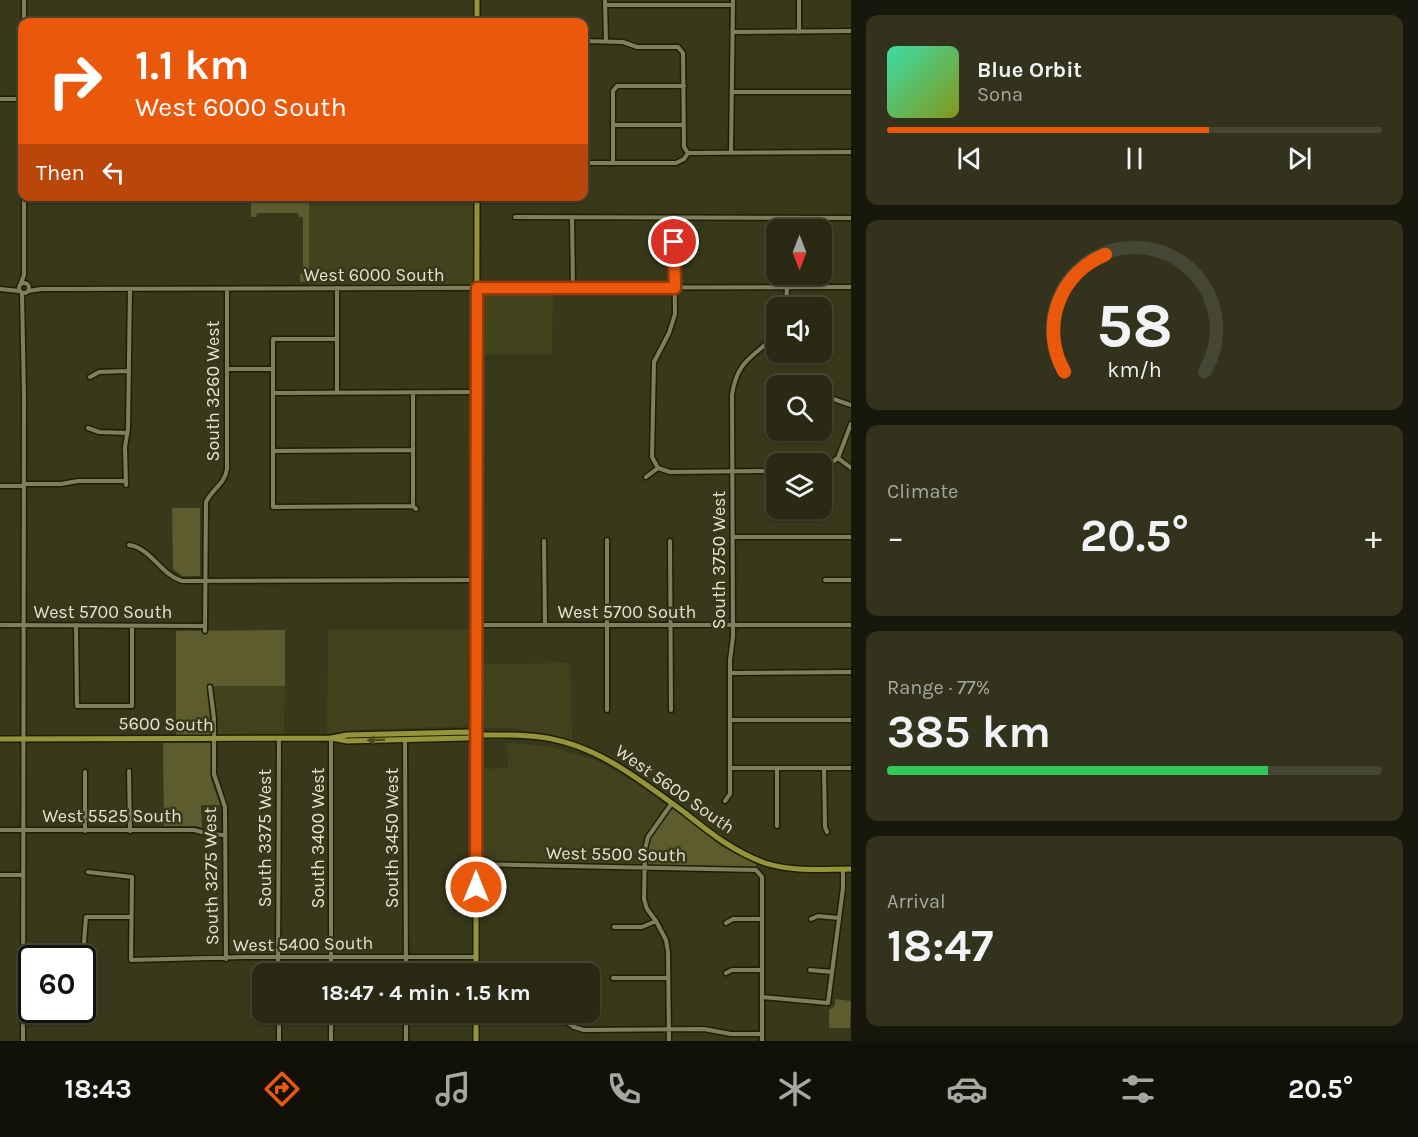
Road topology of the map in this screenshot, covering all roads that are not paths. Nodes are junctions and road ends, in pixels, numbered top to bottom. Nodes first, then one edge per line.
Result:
1 (24, 0) edge
2 (477, 0) edge
3 (799, 0) edge
4 (605, 2) edge
5 (733, 3) edge
6 (24, 18) edge
7 (477, 18) edge
8 (851, 31) edge
9 (733, 32) junction
10 (799, 32) junction
11 (588, 41) edge
12 (606, 41) junction
13 (684, 86) junction
14 (732, 92) junction
15 (851, 92) edge
16 (0, 99) edge
17 (18, 99) edge
18 (613, 125) junction
19 (684, 125) junction
20 (731, 152) junction
21 (851, 152) edge
22 (688, 153) junction
23 (588, 163) edge
24 (613, 163) junction
25 (24, 201) edge
26 (477, 201) edge
27 (515, 217) dead end
28 (572, 217) junction
29 (674, 218) junction
30 (851, 218) edge
31 (787, 287) junction
32 (851, 287) edge
33 (337, 288) junction
34 (477, 288) junction
35 (573, 288) junction
36 (675, 288) junction
37 (0, 289) edge
38 (24, 289) junction
39 (130, 289) junction
40 (227, 289) junction
41 (787, 297) edge
42 (337, 339) junction
43 (766, 344) edge
44 (227, 369) junction
45 (273, 369) junction
46 (128, 372) junction
47 (90, 376) dead end
48 (337, 392) junction
49 (413, 392) junction
50 (476, 392) junction
51 (273, 393) junction
52 (832, 398) edge
53 (851, 405) edge
54 (851, 424) edge
55 (88, 428) dead end
56 (127, 433) junction
57 (413, 450) junction
58 (273, 451) junction
59 (838, 458) junction
60 (832, 462) edge
61 (658, 468) junction
62 (851, 468) edge
63 (732, 471) junction
64 (766, 471) edge
65 (646, 477) dead end
66 (24, 485) junction
67 (0, 486) edge
68 (732, 537) junction
69 (851, 537) edge
70 (607, 540) dead end
71 (544, 541) dead end
72 (670, 541) dead end
73 (129, 544) dead end
74 (476, 580) junction
75 (825, 580) dead end
76 (851, 580) edge
77 (205, 581) junction
78 (0, 625) edge
79 (23, 625) junction
80 (76, 625) junction
81 (476, 625) junction
82 (545, 625) junction
83 (607, 625) junction
84 (670, 625) junction
85 (733, 625) junction
86 (851, 625) edge
87 (132, 626) junction
88 (205, 628) joint
89 (851, 672) edge
90 (730, 673) junction
91 (210, 687) dead end
92 (607, 710) dead end
93 (671, 710) dead end
94 (730, 720) junction
95 (851, 720) edge
96 (476, 735) junction
97 (214, 738) junction
98 (279, 738) junction
99 (331, 738) junction
100 (0, 739) edge
101 (23, 739) junction
102 (405, 739) junction
103 (730, 768) junction
104 (777, 768) junction
105 (824, 768) junction
106 (851, 768) edge
107 (129, 771) dead end
108 (85, 772) dead end
109 (725, 801) dead end
110 (672, 803) junction
111 (777, 826) dead end
112 (0, 830) edge
113 (23, 830) junction
114 (86, 831) junction
115 (130, 831) junction
116 (827, 832) dead end
117 (224, 835) junction
118 (476, 864) junction
119 (646, 868) junction
120 (843, 869) junction
121 (851, 869) edge
122 (88, 872) dead end
123 (0, 875) edge
124 (23, 875) junction
125 (131, 917) junction
126 (839, 918) junction
127 (762, 919) junction
128 (811, 919) dead end
129 (656, 921) junction
130 (726, 923) dead end
131 (614, 927) dead end
132 (84, 942) dead end
133 (278, 957) junction
134 (331, 957) junction
135 (406, 957) junction
136 (476, 957) junction
137 (226, 959) junction
138 (278, 963) edge
139 (331, 963) edge
140 (406, 963) edge
141 (476, 963) edge
142 (762, 970) junction
143 (810, 970) dead end
144 (832, 972) junction
145 (726, 973) dead end
146 (613, 978) dead end
147 (668, 978) junction
148 (762, 997) junction
149 (279, 1023) edge
150 (331, 1023) edge
151 (406, 1023) edge
152 (476, 1023) edge
153 (568, 1023) edge
154 (669, 1030) junction
155 (762, 1034) junction
156 (22, 1041) edge
157 (279, 1041) edge
158 (331, 1041) edge
159 (406, 1041) edge
160 (476, 1041) edge
161 (669, 1041) edge
162 (762, 1041) edge

1 - 6 street
2 - 7 main road
3 - 10 street
4 - 5 street
4 - 12 street
5 - 9 street
8 - 10 street
9 - 10 street
9 - 14 street
11 - 12 street
12 - 13 street
13 - 18 street
13 - 19 street
14 - 15 street
14 - 20 street
16 - 17 street
18 - 19 street
18 - 24 street
19 - 22 street
20 - 21 street
20 - 22 street
22 - 24 street
23 - 24 street
25 - 38 street
26 - 34 main road
27 - 28 street
28 - 29 street
28 - 35 street
29 - 30 street
29 - 36 street
31 - 32 street, West 6000 South
31 - 36 street, West 6000 South
31 - 41 street
33 - 34 street, West 6000 South
33 - 40 street, West 6000 South
33 - 42 street
34 - 35 street, West 6000 South
34 - 50 main road
35 - 36 street, West 6000 South
36 - 61 street
37 - 38 street, West 6000 South
38 - 39 street, West 6000 South
38 - 66 street
39 - 40 street, West 6000 South
39 - 46 street
40 - 44 street, South 3260 West
42 - 45 street
42 - 48 street
43 - 63 street, South 3750 West
44 - 45 street
44 - 77 street, South 3260 West
45 - 51 street
46 - 47 street
46 - 56 street
48 - 49 street
48 - 51 street
49 - 50 street
49 - 57 street
50 - 74 main road
51 - 58 street
52 - 53 street
54 - 59 street
55 - 56 street
56 - 66 street
57 - 58 street
57 - 58 street
59 - 60 street
59 - 62 street
61 - 63 street
61 - 65 street
63 - 64 street
63 - 68 street, South 3750 West
66 - 67 street
66 - 79 street
68 - 69 street
68 - 85 street, South 3750 West
70 - 83 street
71 - 82 street
72 - 84 street
73 - 77 street, West 5700 South
74 - 77 street, West 5700 South
74 - 81 main road
75 - 76 street
77 - 88 street, South 3260 West
78 - 79 street, West 5700 South
79 - 80 street, West 5700 South
79 - 101 street
80 - 87 street, West 5700 South
80 - 87 street
81 - 82 street, West 5700 South
81 - 96 main road
82 - 83 street, West 5700 South
83 - 84 street, West 5700 South
83 - 92 street
84 - 85 street, West 5700 South
84 - 93 street
85 - 86 street, West 5700 South
85 - 90 street, South 3750 West
87 - 88 street, West 5700 South
89 - 90 street
90 - 94 street, South 3750 West
91 - 97 street, South 3275 West
94 - 95 street
94 - 103 street, South 3750 West
96 - 99 main road, 5600 South
96 - 102 main road, 5600 South
96 - 110 main road, West 5600 South
96 - 118 main road
97 - 98 main road, 5600 South
97 - 101 main road, 5600 South
97 - 117 street, South 3275 West
98 - 99 main road, 5600 South
98 - 133 street, South 3375 West
102 -> 99 main road, 5600 South
99 - 134 street, South 3400 West
100 - 101 main road, 5600 South
101 - 113 street
102 - 135 street, South 3450 West
103 - 104 street
103 - 109 street, South 3750 West
104 - 105 street
104 - 111 street
105 - 106 street
105 - 116 street
107 - 115 street
108 - 114 street
110 - 119 street
110 - 120 main road, West 5600 South
112 - 113 street, West 5525 South
113 - 114 street, West 5525 South
113 - 124 street
114 - 115 street, West 5525 South
115 - 117 street, West 5525 South
117 - 137 street, South 3275 West
118 - 119 street, West 5500 South
118 - 136 main road
119 - 127 street, West 5500 South
119 - 129 street
120 - 121 main road, West 5600 South
120 - 126 street
122 - 125 street
123 - 124 street
124 - 156 street
125 - 132 street
125 - 137 street, West 5400 South
126 - 128 street
126 - 144 street
127 - 130 street
127 - 142 street
129 - 131 street
129 - 147 street
133 - 134 street, West 5400 South
133 - 137 street, West 5400 South
133 - 138 street, South 3375 West
134 - 135 street, West 5400 South
134 - 139 street, South 3400 West
135 - 136 street, West 5400 South
135 - 140 street, South 3450 West
136 - 141 main road
142 - 145 street
142 - 148 street
143 - 144 street
144 - 148 street
146 - 147 street
147 - 154 street
148 - 155 street
149 - 157 street
150 - 158 street
151 - 159 street
152 - 160 main road
153 - 154 street
154 - 155 street
154 - 161 street
155 - 162 street

